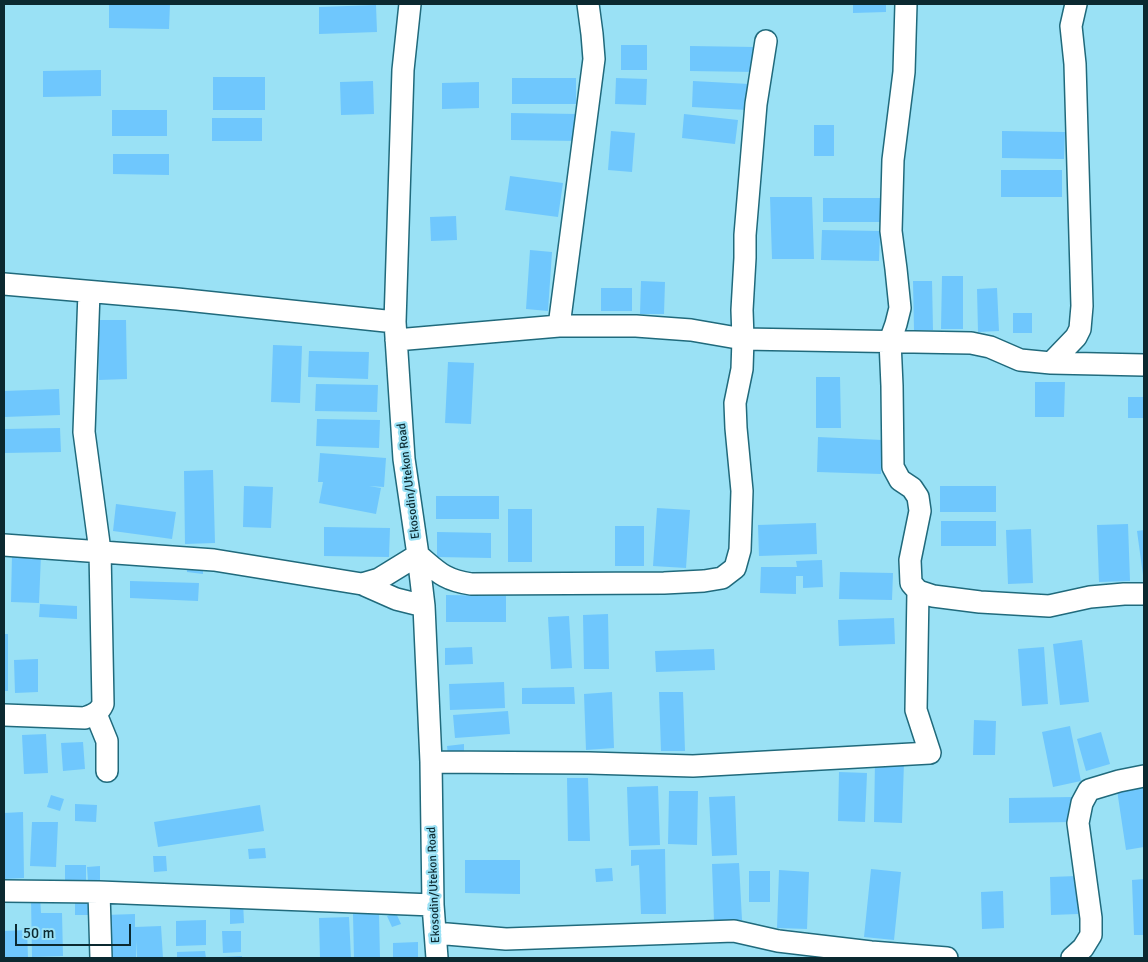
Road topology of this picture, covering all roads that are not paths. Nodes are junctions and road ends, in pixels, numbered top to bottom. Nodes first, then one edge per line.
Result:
1 (410, 4) edge
2 (588, 4) edge
3 (906, 4) edge
4 (1076, 4) edge
5 (766, 41) dead end
6 (4, 284) edge
7 (89, 292) junction
8 (559, 326) junction
9 (396, 331) junction
10 (743, 339) junction
11 (890, 342) junction
12 (1051, 363) junction
13 (1144, 365) edge
14 (4, 545) edge
15 (100, 551) junction
16 (418, 556) junction
17 (362, 584) junction
18 (918, 591) junction
19 (1144, 594) edge
20 (424, 606) junction
21 (96, 714) junction
22 (4, 715) edge
23 (431, 762) junction
24 (107, 771) dead end
25 (1144, 776) edge
26 (4, 891) edge
27 (99, 892) junction
28 (433, 905) junction
29 (436, 933) junction
30 (1083, 955) edge
31 (101, 958) edge
32 (438, 958) edge
33 (947, 958) edge

1 - 9 street, Ekosodin/Utekon Road
2 - 8 street
3 - 11 street
4 - 12 street
5 - 10 street
6 - 7 street
7 - 9 street
7 - 15 street
8 - 9 street
8 - 10 street
9 - 16 street, Ekosodin/Utekon Road
10 - 11 street
10 - 16 street
11 - 12 street
11 - 18 street
12 - 13 street
14 - 15 street
15 - 17 street
15 - 21 street
16 - 17 street
16 - 20 street, Ekosodin/Utekon Road
17 - 20 street
18 - 19 street
18 - 23 street
20 - 23 street, Ekosodin/Utekon Road
21 - 22 street
21 - 24 street
23 - 28 street, Ekosodin/Utekon Road
25 - 30 street
26 - 27 street
27 - 28 street
27 - 31 street
28 - 29 street, Ekosodin/Utekon Road
29 - 32 street, Ekosodin/Utekon Road
29 - 33 street

